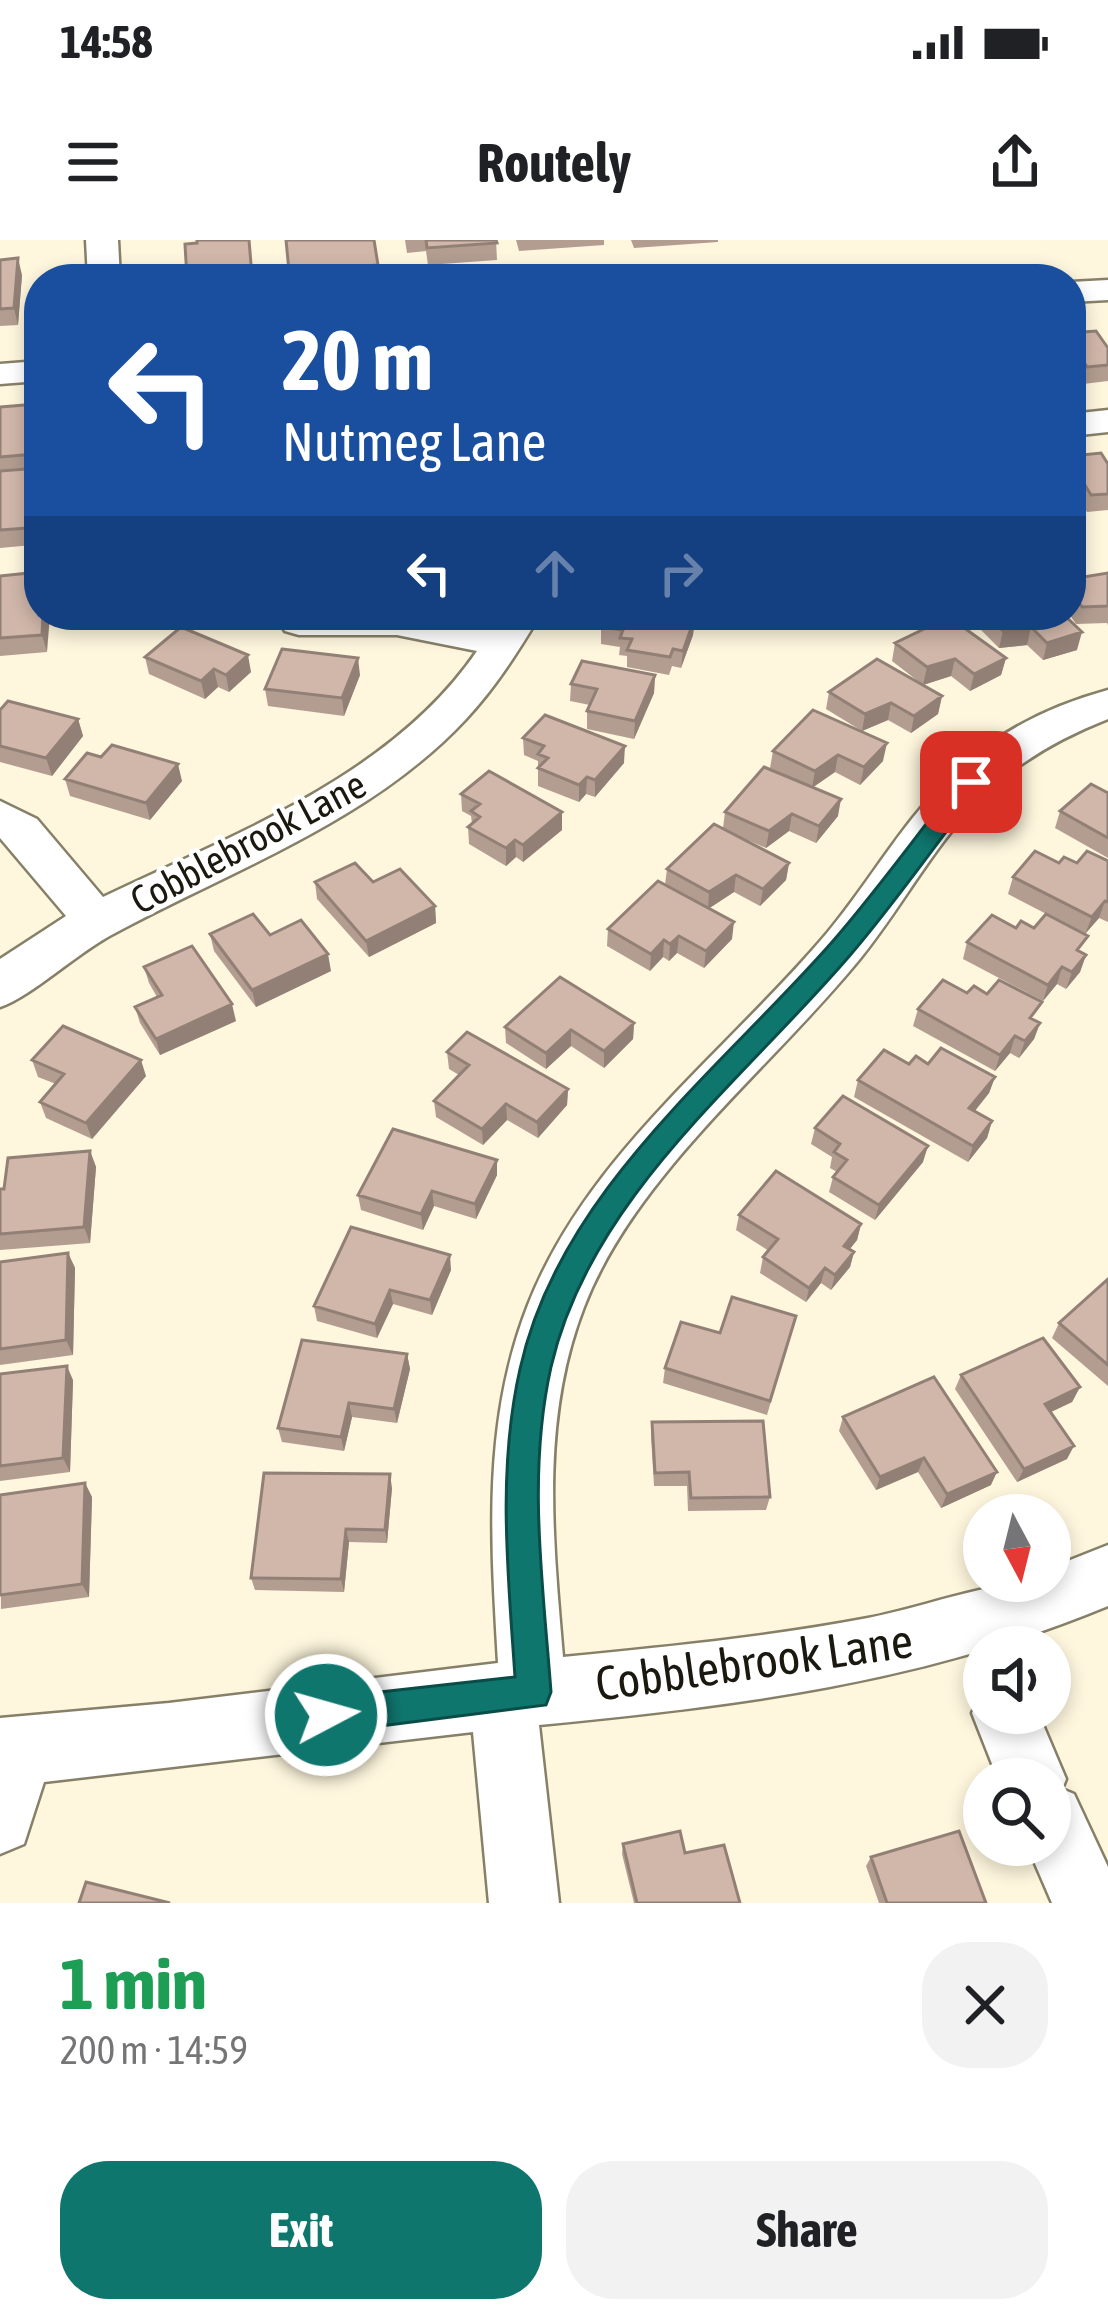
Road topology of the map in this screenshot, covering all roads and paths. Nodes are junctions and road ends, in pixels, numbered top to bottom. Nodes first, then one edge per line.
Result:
1 (510, 630) edge
2 (1108, 704) edge
3 (0, 817) edge
4 (96, 920) junction
5 (0, 988) edge
6 (1108, 1575) edge
7 (1011, 1626) edge
8 (963, 1644) edge
9 (518, 1694) junction
10 (9, 1751) edge
11 (0, 1820) edge
12 (1071, 1865) edge
13 (524, 1903) edge
14 (1088, 1903) edge

1 - 4 street, Cobblebrook Lane
2 - 9 street
3 - 4 street
4 - 5 street, Cobblebrook Lane
6 - 7 street, Cobblebrook Lane
8 - 9 street, Cobblebrook Lane
9 - 10 street, Cobblebrook Lane
9 - 13 street
10 - 11 street
12 - 14 street

